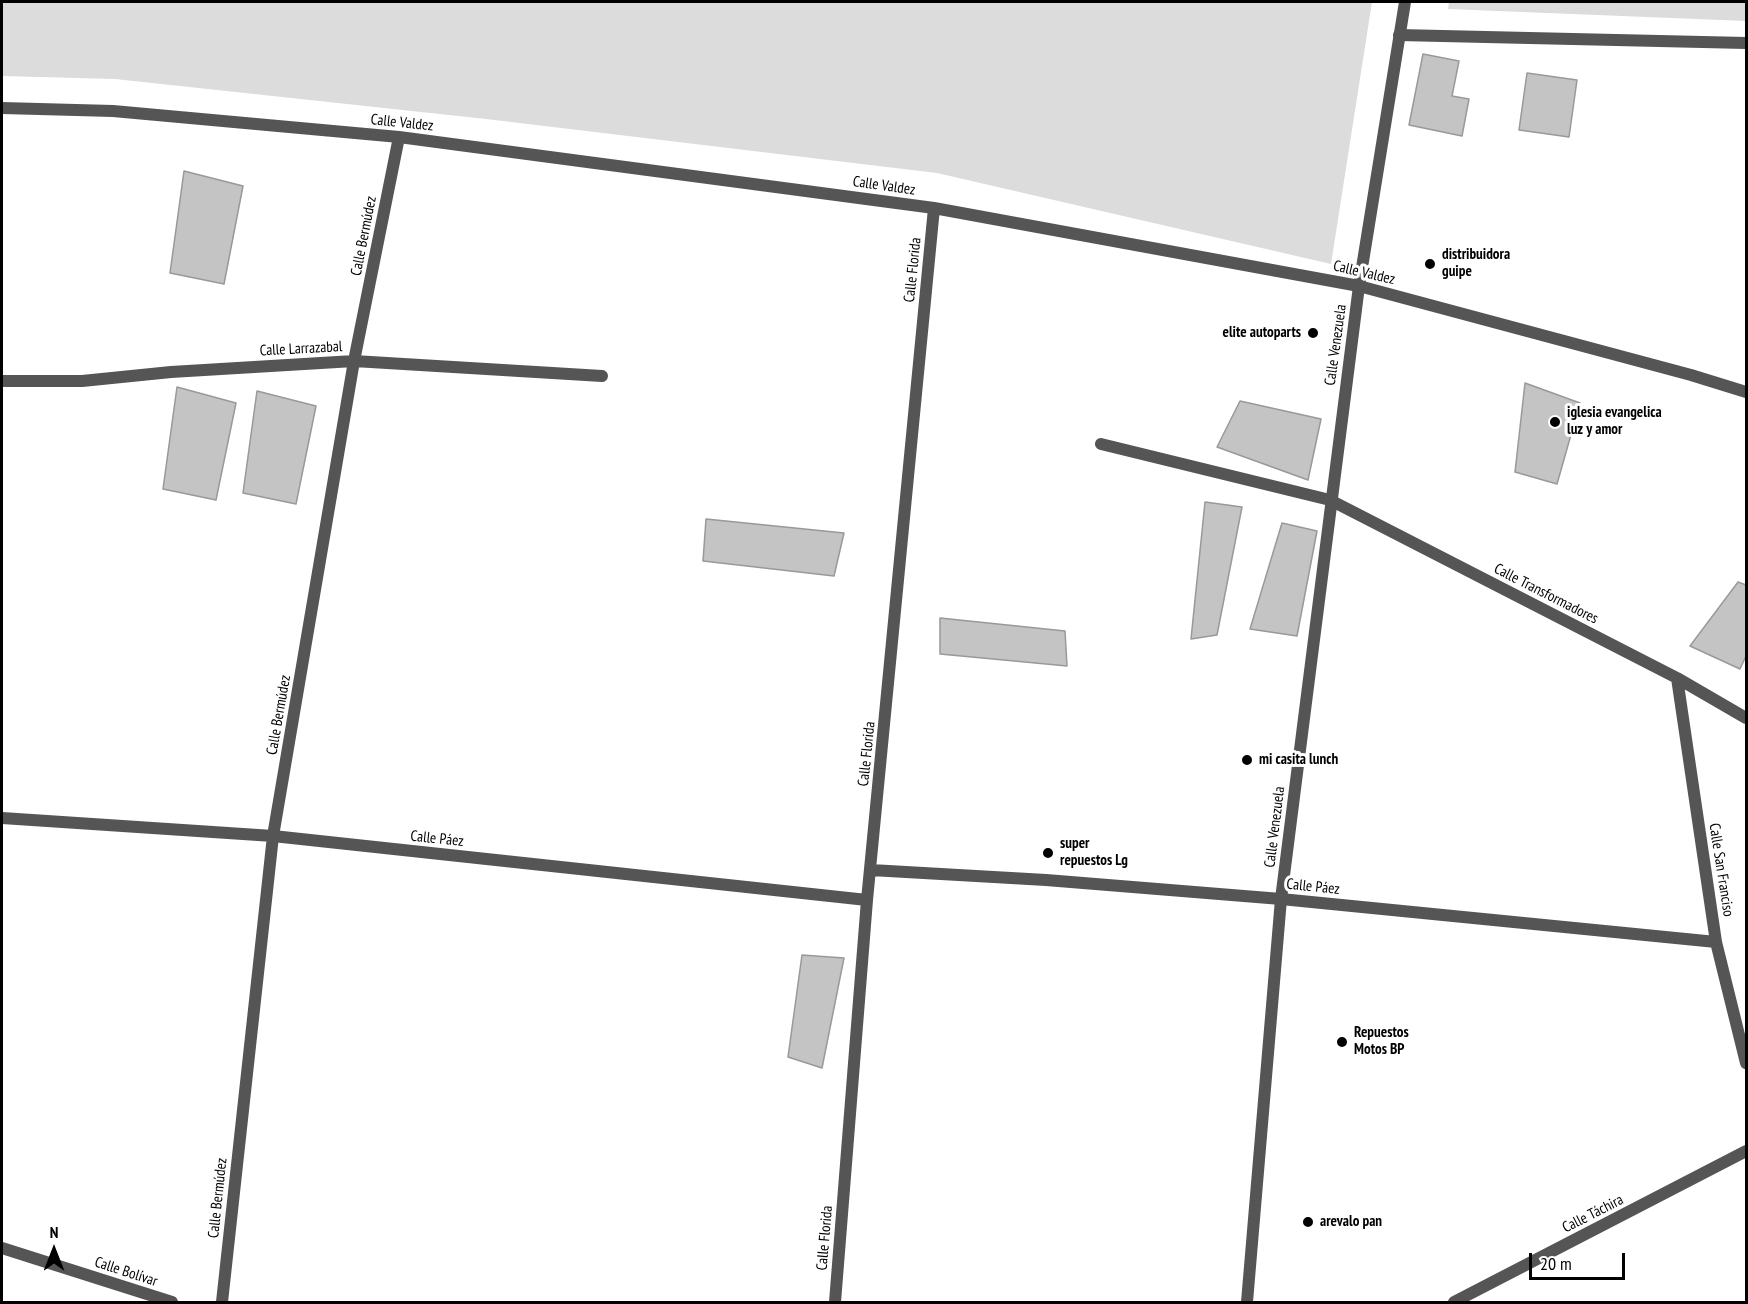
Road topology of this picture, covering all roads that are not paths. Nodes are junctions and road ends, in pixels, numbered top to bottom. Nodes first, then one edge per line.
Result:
1 (1405, 2) edge
2 (1399, 35) junction
3 (1746, 43) edge
4 (2, 108) edge
5 (399, 137) junction
6 (934, 208) junction
7 (1359, 286) junction
8 (354, 361) junction
9 (602, 376) dead end
10 (2, 381) edge
11 (1746, 392) edge
12 (1101, 444) dead end
13 (1330, 500) junction
14 (1677, 678) junction
15 (1746, 718) edge
16 (2, 818) edge
17 (273, 836) junction
18 (871, 870) junction
19 (1281, 898) junction
20 (867, 900) junction
21 (1716, 942) junction
22 (1746, 1063) edge
23 (1746, 1152) edge
24 (2, 1248) edge
25 (172, 1302) edge
26 (222, 1302) edge
27 (835, 1302) edge
28 (1247, 1302) edge
29 (1454, 1302) edge

1 - 2 street, Calle Venezuela
2 - 3 street
2 - 7 street, Calle Venezuela
4 - 5 street, Calle Valdez
5 - 6 street, Calle Valdez
5 - 8 street, Calle Bermúdez
6 - 7 street, Calle Valdez
6 - 18 street, Calle Florida
7 - 11 street, Calle Valdez
7 - 13 street, Calle Venezuela
8 - 9 street, Calle Larrazabal
8 - 10 street, Calle Larrazabal
8 - 17 street, Calle Bermúdez
12 - 13 street, Calle Transformadores
13 - 14 street, Calle Transformadores
13 - 19 street, Calle Venezuela
14 - 15 street, Calle Transformadores
14 - 21 street, Calle San Franciso
16 - 17 street, Calle Páez
17 - 20 street, Calle Páez
17 - 26 street, Calle Bermúdez
18 - 19 street, Calle Páez
18 - 20 street, Calle Florida
19 - 21 street, Calle Páez
19 - 28 street, Calle Venezuela
20 - 27 street, Calle Florida
21 - 22 street, Calle San Franciso
23 - 29 street, Calle Táchira
24 - 25 street, Calle Bolívar

